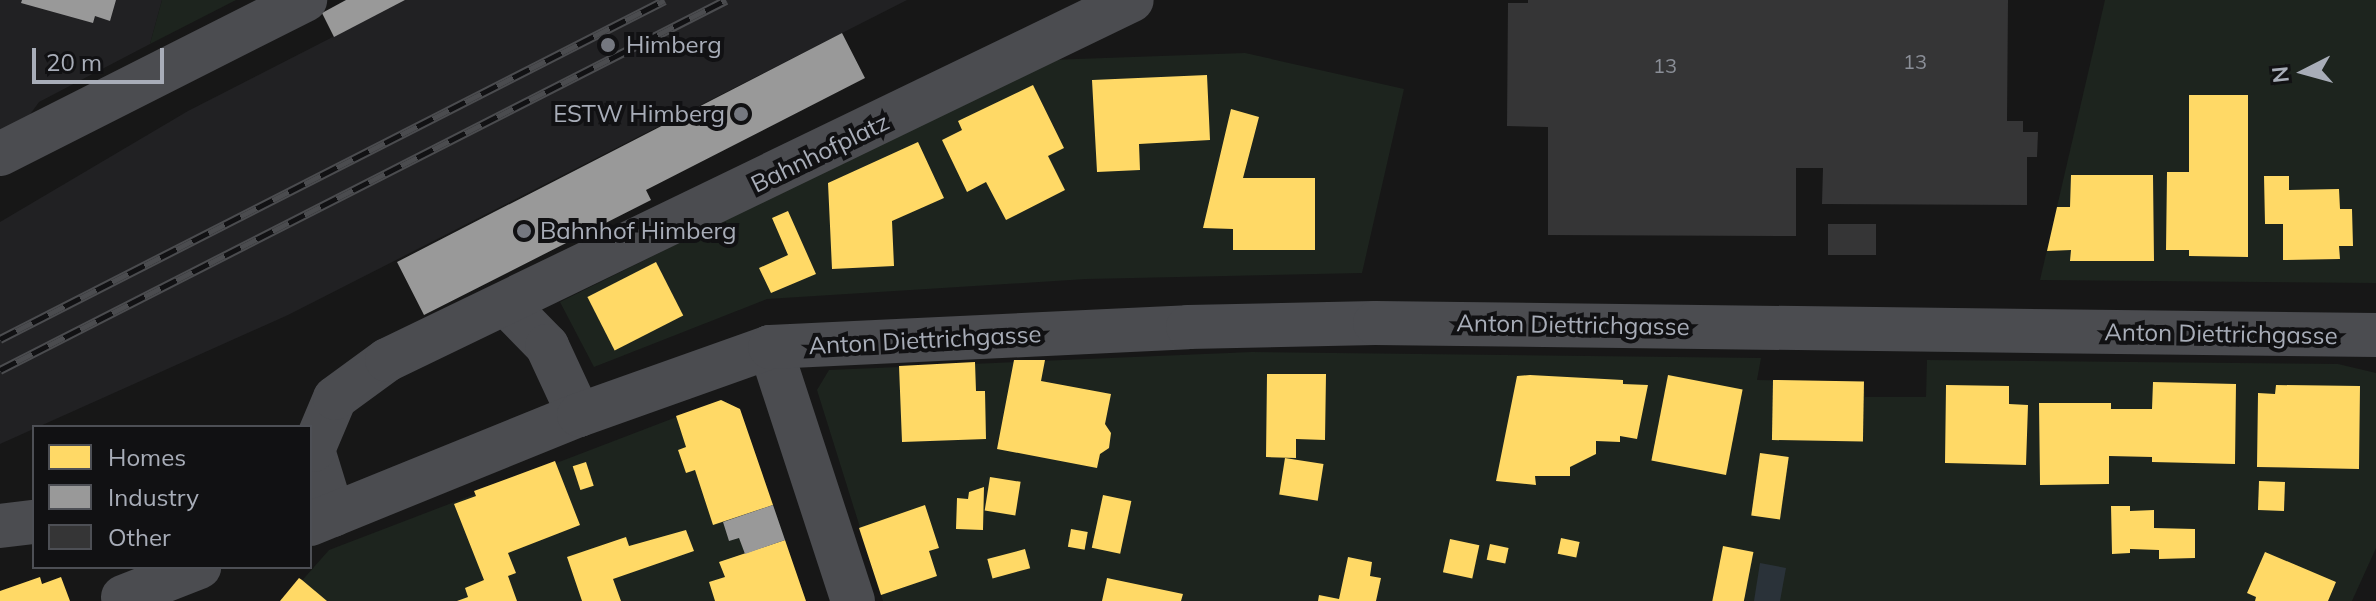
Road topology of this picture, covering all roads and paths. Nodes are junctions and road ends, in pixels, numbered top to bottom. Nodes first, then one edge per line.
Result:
1 (305, 0) edge
2 (1132, 0) edge
3 (0, 154) edge
4 (506, 304) junction
5 (2376, 335) edge
6 (770, 347) junction
7 (579, 415) junction
8 (321, 519) edge
9 (32, 522) edge
10 (0, 526) edge
11 (191, 569) edge
12 (118, 588) edge
13 (853, 601) edge

1 - 3 street
2 - 4 street, Bahnhofplatz
4 - 7 street
4 - 8 street, Bahnhofplatz
5 - 6 street, Anton Diettrichgasse
6 - 7 street, Bahnhofplatz
6 - 13 street
7 - 8 street, Bahnhofplatz
9 - 10 street
11 - 12 street

